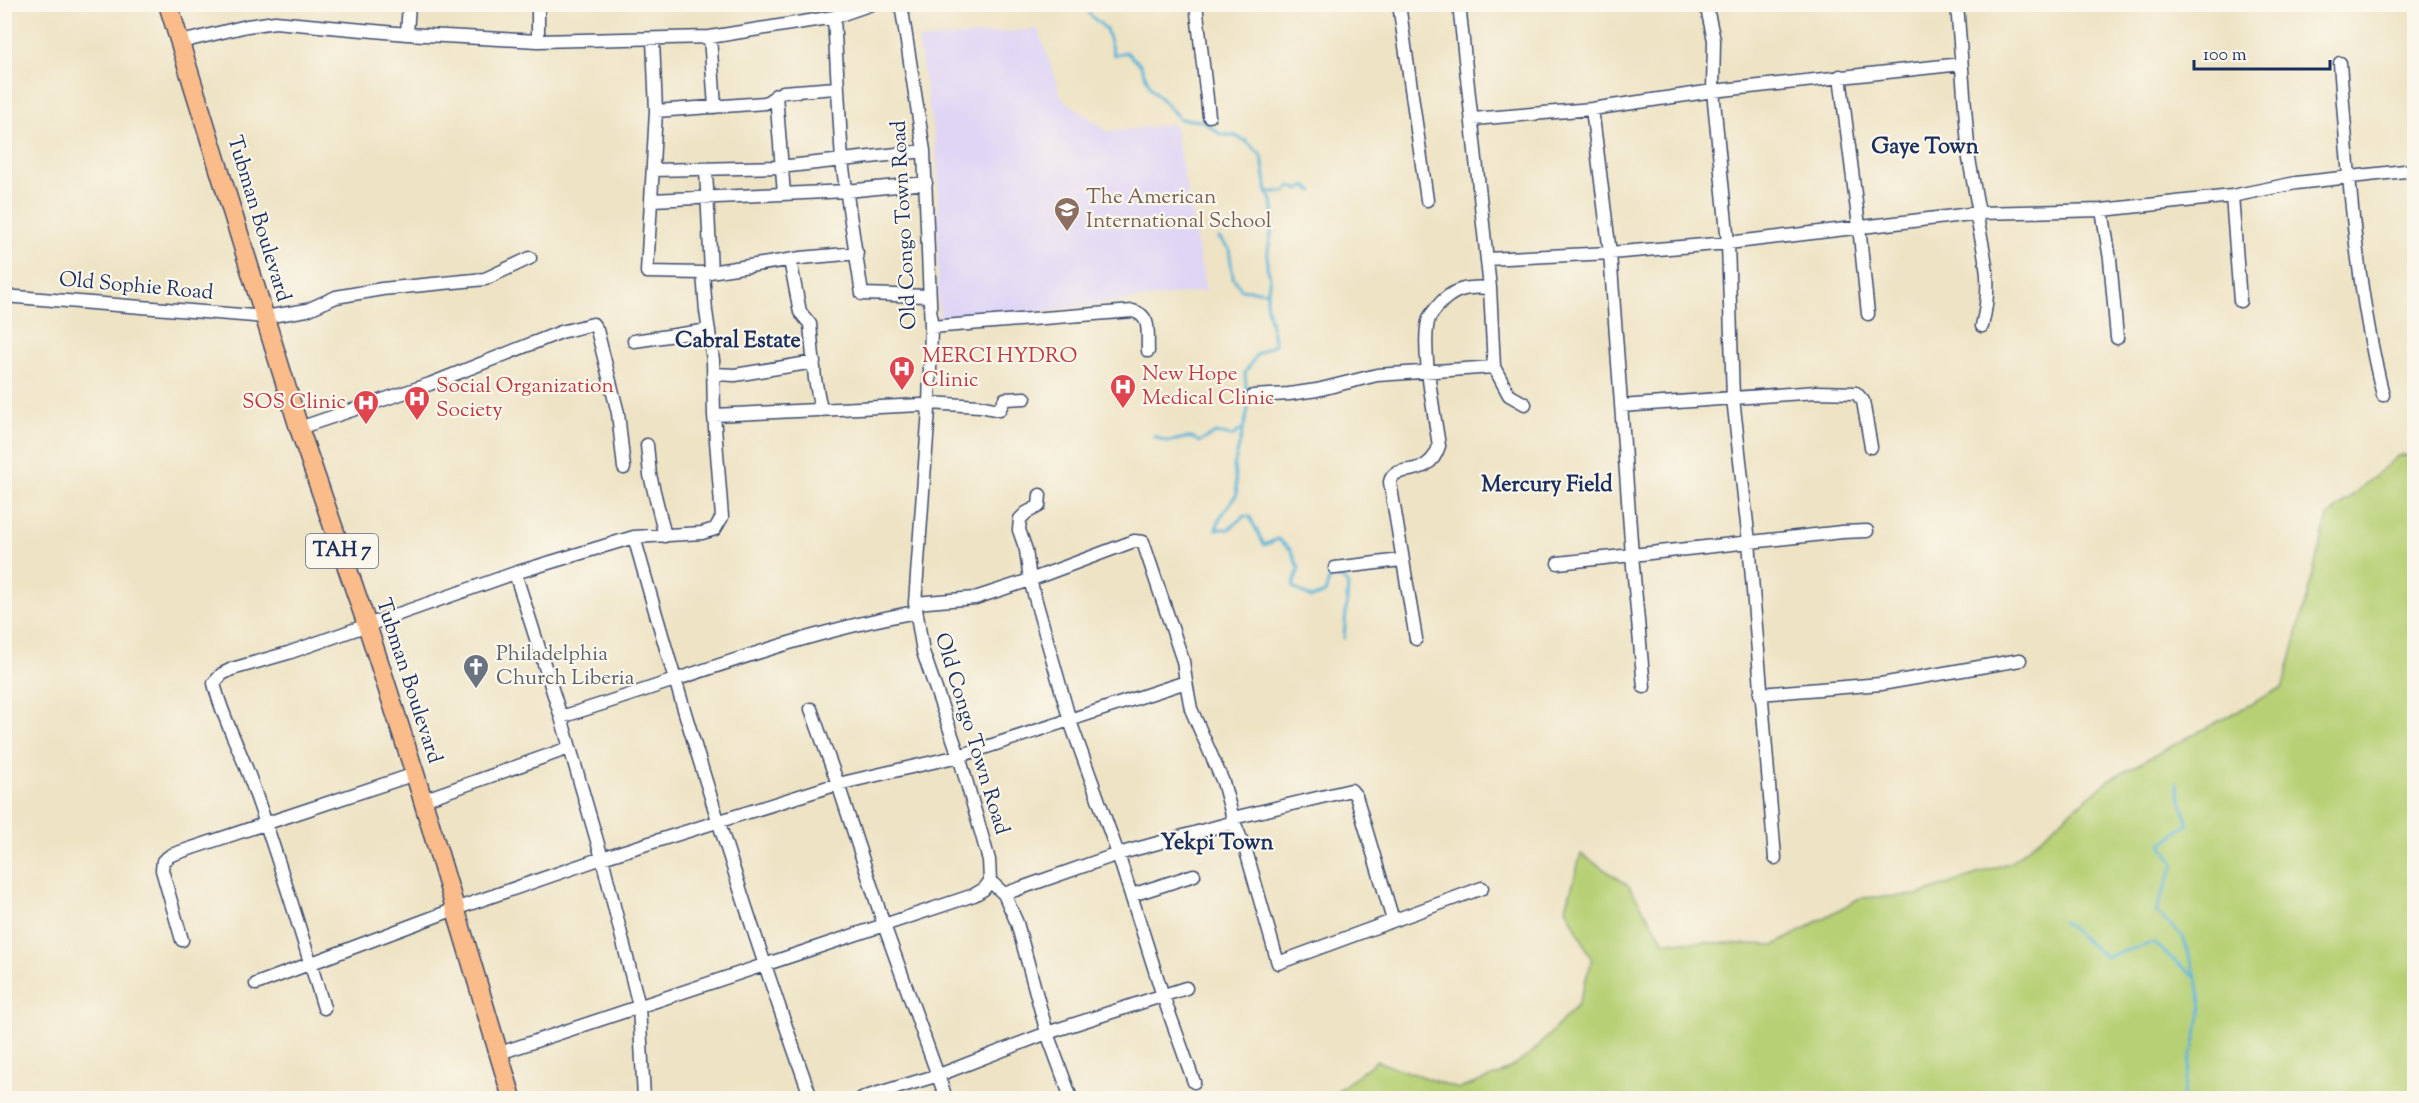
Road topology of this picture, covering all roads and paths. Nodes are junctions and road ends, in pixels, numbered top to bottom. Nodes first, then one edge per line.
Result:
1 (168, 4) edge
2 (409, 4) edge
3 (538, 4) edge
4 (872, 4) edge
5 (901, 4) edge
6 (1196, 4) edge
7 (1399, 4) edge
8 (1459, 4) edge
9 (1706, 4) edge
10 (1957, 4) edge
11 (834, 17) junction
12 (407, 34) junction
13 (710, 37) junction
14 (653, 40) junction
15 (538, 41) junction
16 (181, 42) junction
17 (2340, 63) dead end
18 (1961, 64) junction
19 (1840, 76) junction
20 (836, 88) junction
21 (1713, 91) junction
22 (776, 95) junction
23 (715, 107) junction
24 (1592, 109) junction
25 (656, 111) junction
26 (1209, 116) dead end
27 (1473, 119) junction
28 (924, 151) junction
29 (842, 162) junction
30 (780, 167) junction
31 (654, 170) junction
32 (706, 170) junction
33 (2415, 170) edge
34 (2348, 177) junction
35 (926, 183) junction
36 (847, 191) junction
37 (784, 194) junction
38 (2232, 196) junction
39 (707, 198) junction
40 (652, 200) junction
41 (1427, 200) dead end
42 (2102, 210) junction
43 (1977, 213) junction
44 (1859, 226) junction
45 (1728, 243) junction
46 (857, 253) junction
47 (1610, 253) junction
48 (530, 258) dead end
49 (1487, 259) junction
50 (790, 260) junction
51 (707, 272) junction
52 (1490, 288) junction
53 (4, 296) edge
54 (928, 296) junction
55 (2240, 301) dead end
56 (1868, 314) dead end
57 (265, 317) junction
58 (1982, 326) dead end
59 (931, 327) junction
60 (708, 330) junction
61 (2117, 338) dead end
62 (634, 341) dead end
63 (1148, 351) dead end
64 (814, 362) junction
65 (1494, 367) junction
66 (1429, 372) junction
67 (714, 374) junction
68 (2382, 395) dead end
69 (1253, 396) dead end
70 (1025, 398) dead end
71 (1733, 398) junction
72 (1525, 404) dead end
73 (929, 406) junction
74 (1621, 406) junction
75 (821, 410) junction
76 (714, 415) junction
77 (299, 428) junction
78 (647, 445) dead end
79 (1871, 447) dead end
80 (624, 468) dead end
81 (1040, 495) dead end
82 (1867, 531) dead end
83 (665, 536) junction
84 (634, 537) junction
85 (1749, 542) junction
86 (1632, 555) junction
87 (1401, 560) junction
88 (1558, 563) dead end
89 (1335, 568) dead end
90 (515, 573) junction
91 (1030, 580) junction
92 (915, 607) junction
93 (367, 625) junction
94 (1416, 639) dead end
95 (2020, 660) dead end
96 (674, 679) junction
97 (1186, 682) junction
98 (1644, 687) dead end
99 (1760, 694) junction
100 (811, 709) dead end
101 (561, 717) junction
102 (1070, 721) junction
103 (569, 748) junction
104 (959, 756) junction
105 (415, 774) junction
106 (838, 784) junction
107 (423, 800) junction
108 (1234, 820) junction
109 (266, 822) junction
110 (720, 823) junction
111 (1118, 854) junction
112 (602, 858) junction
113 (1775, 858) dead end
114 (1194, 875) dead end
115 (990, 881) junction
116 (1482, 888) dead end
117 (1004, 894) junction
118 (1132, 895) junction
119 (455, 909) junction
120 (1393, 920) junction
121 (884, 926) junction
122 (182, 940) dead end
123 (311, 964) junction
124 (763, 964) junction
125 (256, 984) dead end
126 (1186, 988) dead end
127 (1163, 996) junction
128 (639, 1006) junction
129 (324, 1008) dead end
130 (1047, 1033) junction
131 (497, 1054) junction
132 (939, 1075) junction
133 (1194, 1082) dead end
134 (512, 1098) edge
135 (644, 1098) edge
136 (811, 1098) edge
137 (862, 1098) edge
138 (946, 1098) edge
139 (1071, 1098) edge

1 - 16 highway, Tubman Boulevard / TAH 7
2 - 12 street
3 - 15 street
4 - 11 street
5 - 28 street, Old Congo Town Road
6 - 26 street
7 - 41 street
8 - 27 street
9 - 21 street
10 - 18 street
11 - 13 street
11 - 20 street
12 - 15 street
12 - 16 street
13 - 14 street
13 - 23 street
14 - 15 street
14 - 25 street
16 - 57 highway, Tubman Boulevard / TAH 7
17 - 34 street
18 - 19 street
18 - 43 street
19 - 21 street
19 - 44 street
20 - 22 street
20 - 29 street
21 - 24 street
21 - 45 street
22 - 23 street
22 - 30 street
23 - 25 street
24 - 27 street
24 - 47 street
25 - 31 street
27 - 49 street
28 - 29 street
28 - 35 street, Old Congo Town Road
29 - 30 street
29 - 36 street
30 - 32 street
30 - 37 street
31 - 32 street
31 - 40 street
32 - 39 street
33 - 34 street
34 - 38 street
34 - 68 street
35 - 36 street
35 - 54 street, Old Congo Town Road
36 - 37 street
36 - 46 street
37 - 39 street
38 - 42 street
38 - 55 street
39 - 40 street
39 - 51 street
40 - 51 street
42 - 43 street
42 - 61 street
43 - 44 street
43 - 58 street
44 - 45 street
44 - 56 street
45 - 47 street
45 - 71 street
46 - 50 street
46 - 54 street
47 - 49 street
47 - 74 street
48 - 57 street, Old Sophie Road
49 - 52 street
50 - 51 street
50 - 64 street
51 - 60 street
52 - 65 street
52 - 66 street
53 - 57 street, Old Sophie Road
54 - 59 street, Old Congo Town Road
57 - 77 highway, Tubman Boulevard / TAH 7
59 - 63 street
59 - 73 street, Old Congo Town Road
60 - 62 street
60 - 67 street
64 - 67 street
64 - 75 street
65 - 66 street
65 - 72 street
66 - 69 street
66 - 87 street
67 - 76 street
70 - 73 street
71 - 74 street
71 - 79 street
71 - 85 street
73 - 75 street
73 - 92 street, Old Congo Town Road
74 - 86 street
75 - 76 street
76 - 83 street
77 - 80 street
77 - 93 highway, Tubman Boulevard / TAH 7
78 - 83 street
81 - 91 street
82 - 85 street
83 - 84 street
84 - 90 street
84 - 96 street
85 - 86 street
85 - 99 street
86 - 88 street
86 - 98 street
87 - 89 street
87 - 94 street
90 - 93 street
90 - 101 street
91 - 92 street
91 - 97 street
91 - 102 street
92 - 96 street
92 - 104 street, Old Congo Town Road
93 - 105 highway, Tubman Boulevard / TAH 7
93 - 109 street
95 - 99 street
96 - 101 street
96 - 110 street
97 - 102 street
97 - 108 street
99 - 113 street
100 - 106 street
101 - 103 street
102 - 104 street
102 - 111 street
103 - 107 street
103 - 112 street
104 - 106 street
104 - 115 street, Old Congo Town Road
105 - 107 highway, Tubman Boulevard / TAH 7
105 - 109 street
106 - 110 street
106 - 121 street
107 - 119 highway, Tubman Boulevard / TAH 7
108 - 111 street
108 - 120 street
108 - 120 street
109 - 122 street
109 - 123 street
110 - 112 street
110 - 124 street
111 - 117 street
111 - 118 street
112 - 119 street
112 - 128 street
114 - 118 street
115 - 117 street
115 - 121 street
116 - 120 street
117 - 130 street
118 - 127 street
119 - 123 street
119 - 131 highway, Tubman Boulevard / TAH 7
121 - 124 street
121 - 132 street
123 - 125 street
123 - 129 street
124 - 128 street
124 - 136 street
126 - 127 street
127 - 130 street
127 - 133 street
128 - 131 street
128 - 135 street
130 - 132 street
130 - 139 street
131 - 134 highway, Tubman Boulevard / TAH 7
132 - 137 street
132 - 138 street

